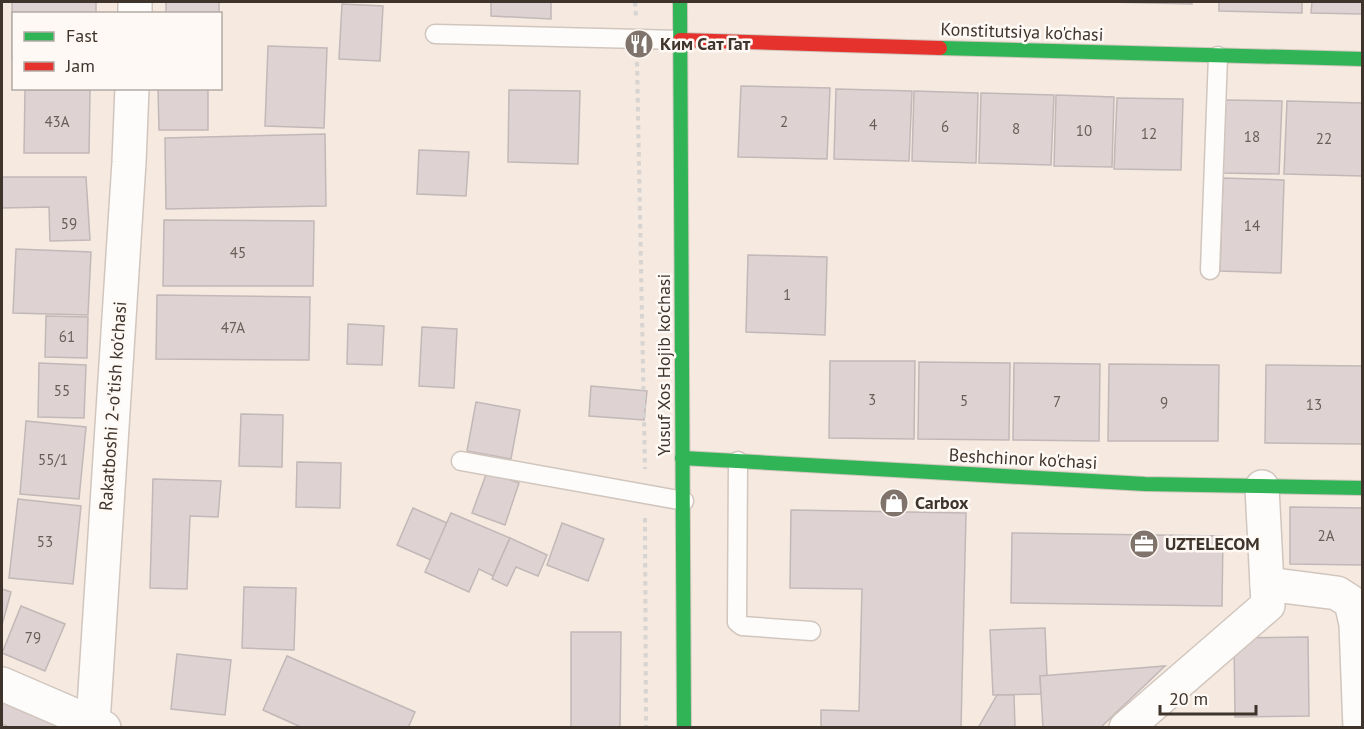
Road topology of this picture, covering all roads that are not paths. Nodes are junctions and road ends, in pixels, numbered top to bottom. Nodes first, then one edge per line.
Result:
1 (680, 2) edge
2 (435, 34) dead end
3 (680, 40) junction
4 (1218, 56) junction
5 (1362, 59) edge
6 (132, 90) edge
7 (1210, 270) dead end
8 (682, 458) junction
9 (461, 461) dead end
10 (738, 461) junction
11 (1262, 487) junction
12 (1362, 488) edge
13 (684, 501) junction
14 (1267, 585) junction
15 (811, 631) dead end
16 (2, 684) edge
17 (98, 725) edge
18 (684, 728) edge
19 (1126, 728) edge
20 (1360, 728) edge

1 - 3 street, Yusuf Xos Hojib ko'chasi
2 - 3 lane
3 - 4 street, Konstitutsiya ko'chasi
3 - 8 street, Yusuf Xos Hojib ko'chasi
4 - 5 street, Konstitutsiya ko'chasi
4 - 7 lane
6 - 17 street, Rakatboshi 2-o'tish ko'chasi
8 - 10 street, Beshchinor ko'chasi
8 - 13 street, Yusuf Xos Hojib ko'chasi
9 - 13 lane
10 - 11 street, Beshchinor ko'chasi
10 - 15 lane
11 - 12 street, Beshchinor ko'chasi
11 - 14 street
13 - 18 street, Yusuf Xos Hojib ko'chasi
14 - 19 street
14 - 20 street
16 - 17 street

